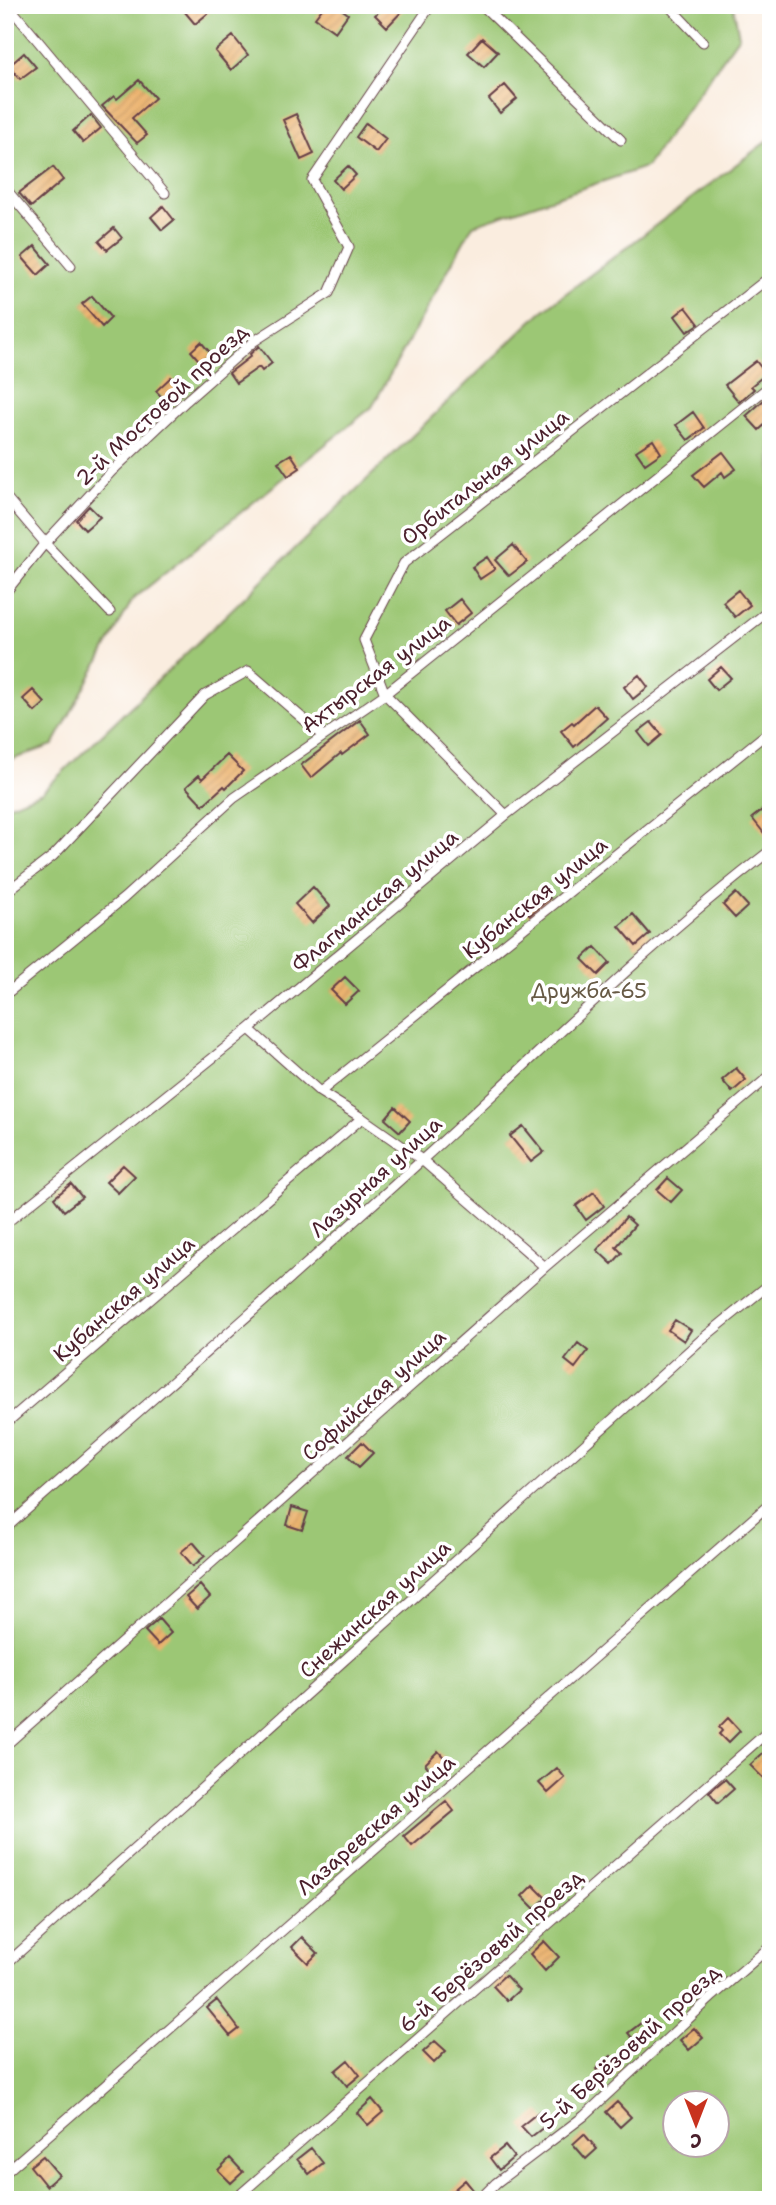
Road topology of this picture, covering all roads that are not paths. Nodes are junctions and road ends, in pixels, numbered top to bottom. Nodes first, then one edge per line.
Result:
1 (8, 5) edge
2 (482, 5) edge
3 (668, 5) edge
4 (428, 6) edge
5 (703, 42) dead end
6 (621, 140) dead end
7 (5, 188) edge
8 (165, 193) dead end
9 (71, 266) dead end
10 (771, 276) edge
11 (771, 385) edge
12 (5, 496) edge
13 (45, 543) junction
14 (5, 593) edge
15 (771, 609) edge
16 (110, 612) dead end
17 (385, 694) junction
18 (771, 730) edge
19 (323, 736) junction
20 (506, 815) junction
21 (771, 850) edge
22 (5, 894) edge
23 (5, 995) edge
24 (249, 1029) junction
25 (771, 1075) edge
26 (320, 1092) junction
27 (362, 1118) junction
28 (422, 1160) junction
29 (5, 1224) edge
30 (545, 1267) junction
31 (771, 1283) edge
32 (5, 1424) edge
33 (771, 1503) edge
34 (5, 1529) edge
35 (771, 1729) edge
36 (5, 1746) edge
37 (771, 1946) edge
38 (5, 1965) edge
39 (5, 2173) edge
40 (234, 2200) edge
41 (479, 2200) edge

1 - 8 lane
2 - 6 lane
3 - 5 lane
4 - 13 lane, 2-й Мостовой проезд
7 - 9 lane
10 - 17 lane, Орбитальная улица
11 - 17 lane, Ахтырская улица
12 - 13 lane
13 - 14 lane, 2-й Мостовой проезд
13 - 16 lane
15 - 20 lane, Флагманская улица
17 - 19 lane, Ахтырская улица
17 - 20 lane, Орбитальная улица
18 - 26 lane, Кубанская улица
19 - 22 lane
19 - 23 lane, Ахтырская улица
20 - 24 lane, Флагманская улица
21 - 28 lane, Лазурная улица
24 - 26 lane
24 - 29 lane, Флагманская улица
25 - 30 lane, Софийская улица
26 - 27 lane
27 - 28 lane
27 - 32 lane, Кубанская улица
28 - 30 lane
28 - 34 lane, Лазурная улица
30 - 36 lane, Софийская улица
31 - 38 lane, Снежинская улица
33 - 39 lane, Лазаревская улица
35 - 40 lane, 6-й Берёзовый проезд
37 - 41 lane, 5-й Берёзовый проезд

